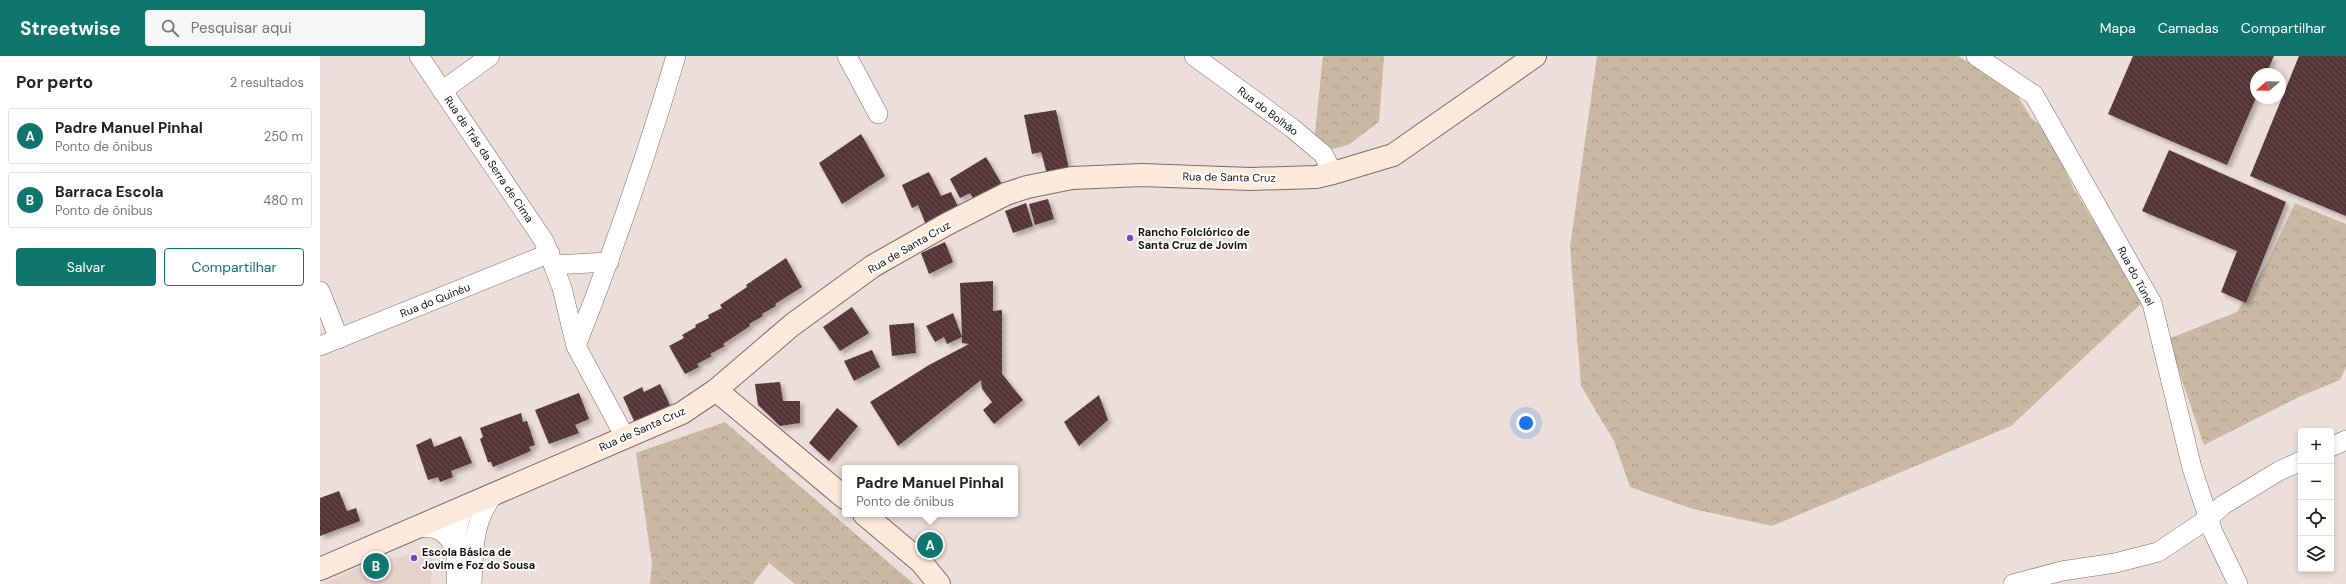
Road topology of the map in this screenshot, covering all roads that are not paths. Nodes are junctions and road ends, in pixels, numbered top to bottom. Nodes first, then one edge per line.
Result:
1 (419, 56) edge
2 (490, 56) edge
3 (676, 56) edge
4 (847, 56) edge
5 (1194, 56) edge
6 (1534, 56) edge
7 (1976, 56) edge
8 (442, 91) junction
9 (878, 114) dead end
10 (1333, 172) junction
11 (552, 259) junction
12 (609, 262) junction
13 (320, 291) edge
14 (339, 339) junction
15 (320, 346) edge
16 (576, 346) junction
17 (716, 390) junction
18 (625, 437) junction
19 (2346, 440) edge
20 (2334, 446) edge
21 (2298, 462) edge
22 (494, 493) junction
23 (842, 495) edge
24 (458, 511) junction
25 (868, 517) edge
26 (2209, 518) junction
27 (413, 528) junction
28 (475, 542) junction
29 (456, 553) junction
30 (320, 569) edge
31 (456, 584) edge
32 (472, 584) edge
33 (939, 584) edge
34 (2013, 584) edge
35 (2238, 584) edge

1 - 8 street, Rua de Trás da Serra de Cima
2 - 8 street
3 - 12 street
4 - 9 street
5 - 10 street, Rua do Bolhão
6 - 10 main road, Rua de Santa Cruz
7 - 26 street, Rua do Túnel
8 - 11 street, Rua de Trás da Serra de Cima
10 - 17 main road, Rua de Santa Cruz
11 - 12 street
11 - 14 street, Rua do Quinéu
11 - 16 street, Rua de Trás da Serra de Cima
12 - 16 street
13 - 14 street
14 - 15 street, Rua do Quinéu
16 - 18 street, Rua de Trás da Serra de Cima
17 - 18 main road, Rua de Santa Cruz
17 - 23 main road
18 - 22 main road, Rua de Santa Cruz
19 - 20 street
21 - 26 street
22 - 24 main road, Rua de Santa Cruz
22 - 28 street
24 - 27 main road, Rua de Santa Cruz
24 - 28 street
24 - 29 street
25 - 33 main road
26 - 34 street
26 - 35 street, Rua do Túnel
27 - 29 street
27 - 30 main road, Rua de Santa Cruz
28 - 32 street
29 - 31 street

